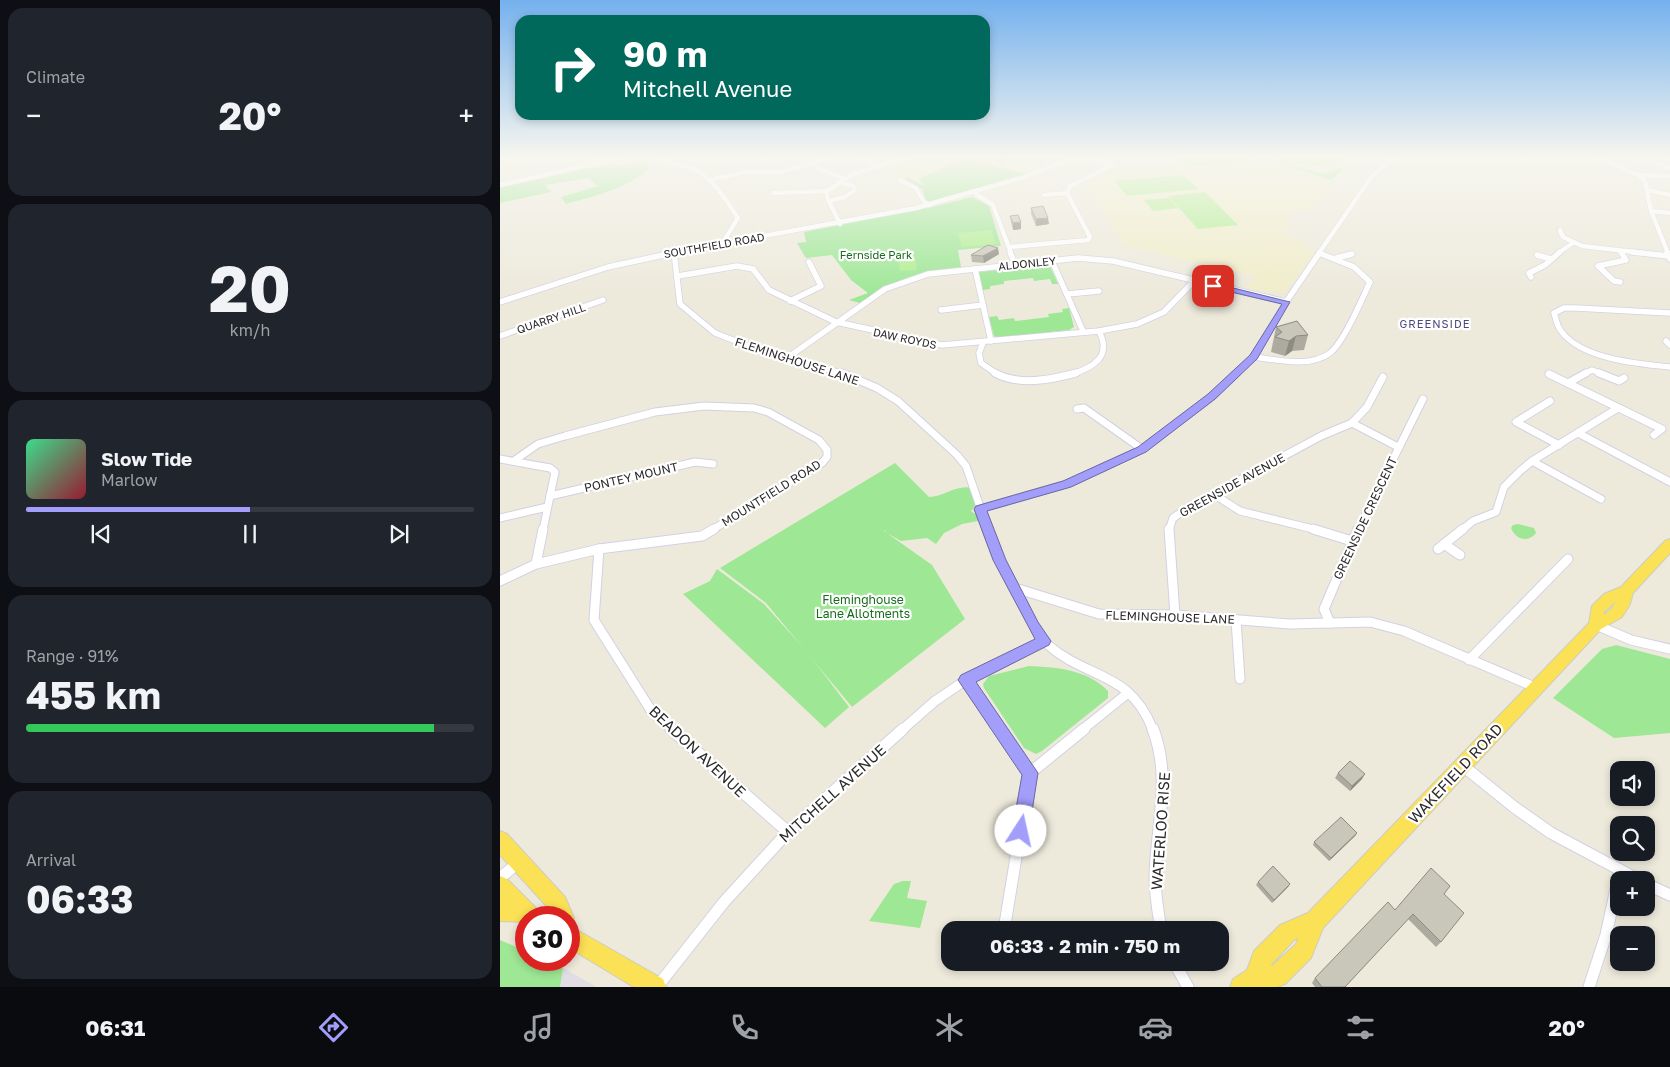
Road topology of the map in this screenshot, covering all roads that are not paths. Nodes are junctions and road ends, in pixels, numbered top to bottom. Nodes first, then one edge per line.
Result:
1 (729, 204) edge
2 (830, 204) edge
3 (934, 204) edge
4 (992, 204) edge
5 (1073, 204) edge
6 (1353, 204) edge
7 (1650, 204) edge
8 (930, 205) joint
9 (1651, 211) junction
10 (1670, 213) edge
11 (840, 224) junction
12 (1560, 230) dead end
13 (723, 242) junction
14 (1573, 243) junction
15 (1009, 247) junction
16 (674, 252) junction
17 (1621, 252) junction
18 (1320, 254) junction
19 (1352, 254) dead end
20 (1537, 255) dead end
21 (1336, 258) junction
22 (1669, 258) edge
23 (1551, 259) junction
24 (1052, 260) junction
25 (809, 262) dead end
26 (1014, 265) junction
27 (975, 269) junction
28 (678, 276) junction
29 (1531, 277) dead end
30 (1194, 281) junction
31 (1620, 282) dead end
32 (1099, 291) dead end
33 (1067, 294) junction
34 (603, 300) dead end
35 (790, 301) junction
36 (500, 302) edge
37 (1286, 302) junction
38 (983, 305) junction
39 (941, 310) dead end
40 (1670, 312) edge
41 (836, 322) junction
42 (1083, 331) junction
43 (1099, 331) junction
44 (500, 336) edge
45 (991, 341) junction
46 (982, 343) junction
47 (1254, 357) junction
48 (787, 358) junction
49 (1670, 367) edge
50 (1549, 374) dead end
51 (1383, 377) dead end
52 (1624, 378) dead end
53 (1568, 384) junction
54 (1423, 399) dead end
55 (1550, 401) dead end
56 (1618, 408) junction
57 (1077, 409) dead end
58 (1352, 423) junction
59 (1578, 433) junction
60 (1654, 435) dead end
61 (1559, 445) junction
62 (1398, 448) junction
63 (1142, 449) junction
64 (500, 459) edge
65 (515, 460) junction
66 (1532, 461) junction
67 (712, 464) dead end
68 (1670, 482) edge
69 (1215, 495) junction
70 (550, 496) junction
71 (1601, 499) dead end
72 (547, 507) junction
73 (980, 509) junction
74 (500, 518) edge
75 (1352, 541) junction
76 (1670, 544) edge
77 (599, 549) junction
78 (1460, 555) dead end
79 (1568, 559) dead end
80 (536, 564) junction
81 (500, 581) edge
82 (1015, 588) junction
83 (1175, 615) junction
84 (1236, 620) junction
85 (1330, 623) junction
86 (1596, 625) junction
87 (1044, 641) junction
88 (1670, 649) edge
89 (1469, 660) junction
90 (1240, 679) dead end
91 (966, 680) junction
92 (1537, 688) junction
93 (1128, 693) junction
94 (1462, 766) junction
95 (1030, 773) junction
96 (788, 832) junction
97 (506, 851) edge
98 (1620, 871) edge
99 (500, 878) edge
100 (500, 886) edge
101 (1655, 888) edge
102 (1670, 895) edge
103 (520, 906) edge
104 (559, 906) edge
105 (500, 911) edge
106 (515, 913) edge
107 (1610, 916) edge
108 (1005, 921) edge
109 (1158, 921) edge
110 (580, 940) edge
111 (1179, 971) edge
112 (1248, 982) edge
113 (656, 987) edge
114 (1188, 987) edge
115 (1590, 987) edge

1 - 13 street
2 - 11 street
3 - 8 street, SOUTHFIELD ROAD
4 - 15 street
5 - 15 street
6 - 18 street
7 - 9 street
8 - 11 street, SOUTHFIELD ROAD
9 - 10 street
9 - 22 street
11 - 13 street, SOUTHFIELD ROAD
12 - 14 street
13 - 16 street, SOUTHFIELD ROAD
14 - 17 street
14 - 23 street
15 - 26 street
16 - 28 street, FLEMINGHOUSE LANE
16 - 36 street, SOUTHFIELD ROAD
17 - 22 street
17 - 31 street
18 - 21 street
18 - 37 street
19 - 21 street
20 - 23 street
21 - 47 street
23 - 29 street
24 - 26 street, ALDONLEY
24 - 30 street, ALDONLEY
24 - 33 street
25 - 35 street
26 - 27 street, ALDONLEY
27 - 38 street
27 - 41 street, ALDONLEY
28 - 35 street, DAW ROYDS
28 - 48 street, FLEMINGHOUSE LANE
30 - 37 street, ALDONLEY
30 - 43 street, DAW ROYDS
32 - 33 street
33 - 42 street
34 - 44 street, QUARRY HILL
35 - 41 street, DAW ROYDS
37 - 47 street
38 - 39 street
38 - 45 street
40 - 49 street
41 - 46 street, DAW ROYDS
41 - 48 street, ALDONLEY
42 - 43 street, DAW ROYDS
42 - 45 street, DAW ROYDS
43 - 46 street
45 - 46 street, DAW ROYDS
47 - 63 street
48 - 73 street, FLEMINGHOUSE LANE
50 - 53 street
51 - 58 street, GREENSIDE AVENUE
52 - 53 street
53 - 56 street
54 - 62 street, GREENSIDE CRESCENT
55 - 61 street
56 - 59 street
56 - 60 street
57 - 63 street
58 - 62 street
58 - 69 street, GREENSIDE AVENUE
59 - 61 street
59 - 68 street
61 - 66 street
62 - 75 street, GREENSIDE CRESCENT
63 - 73 street
64 - 65 street
65 - 70 street
65 - 77 street, MOUNTFIELD ROAD
66 - 71 street
66 - 78 street
67 - 70 street, PONTEY MOUNT
69 - 75 street
69 - 83 street, GREENSIDE AVENUE
70 - 72 street
72 - 74 street
72 - 80 street
73 - 82 street, FLEMINGHOUSE LANE
75 - 85 street, GREENSIDE CRESCENT
76 - 86 highway, WAKEFIELD ROAD
77 - 80 street, MOUNTFIELD ROAD
77 - 96 street, BEADON AVENUE
79 - 89 street
80 - 81 street, MOUNTFIELD ROAD
82 - 83 street, FLEMINGHOUSE LANE
82 - 87 street, WATERLOO RISE
83 - 84 street, FLEMINGHOUSE LANE
84 - 85 street, FLEMINGHOUSE LANE
84 - 90 street
85 - 89 street, FLEMINGHOUSE LANE
86 - 88 street
86 - 92 highway, WAKEFIELD ROAD
87 - 91 street, MITCHELL AVENUE
87 - 93 street, WATERLOO RISE
89 - 92 street, FLEMINGHOUSE LANE
91 - 95 street
91 - 96 street, MITCHELL AVENUE
92 - 94 highway, WAKEFIELD ROAD
93 - 95 street
93 - 109 street, WATERLOO RISE
94 - 98 street
94 - 112 highway, WAKEFIELD ROAD
95 - 108 street
96 - 113 street, MITCHELL AVENUE
97 - 99 street
97 - 104 highway
100 - 103 highway
101 - 102 street
105 - 106 highway
107 - 115 street
110 - 113 highway
111 - 114 street

